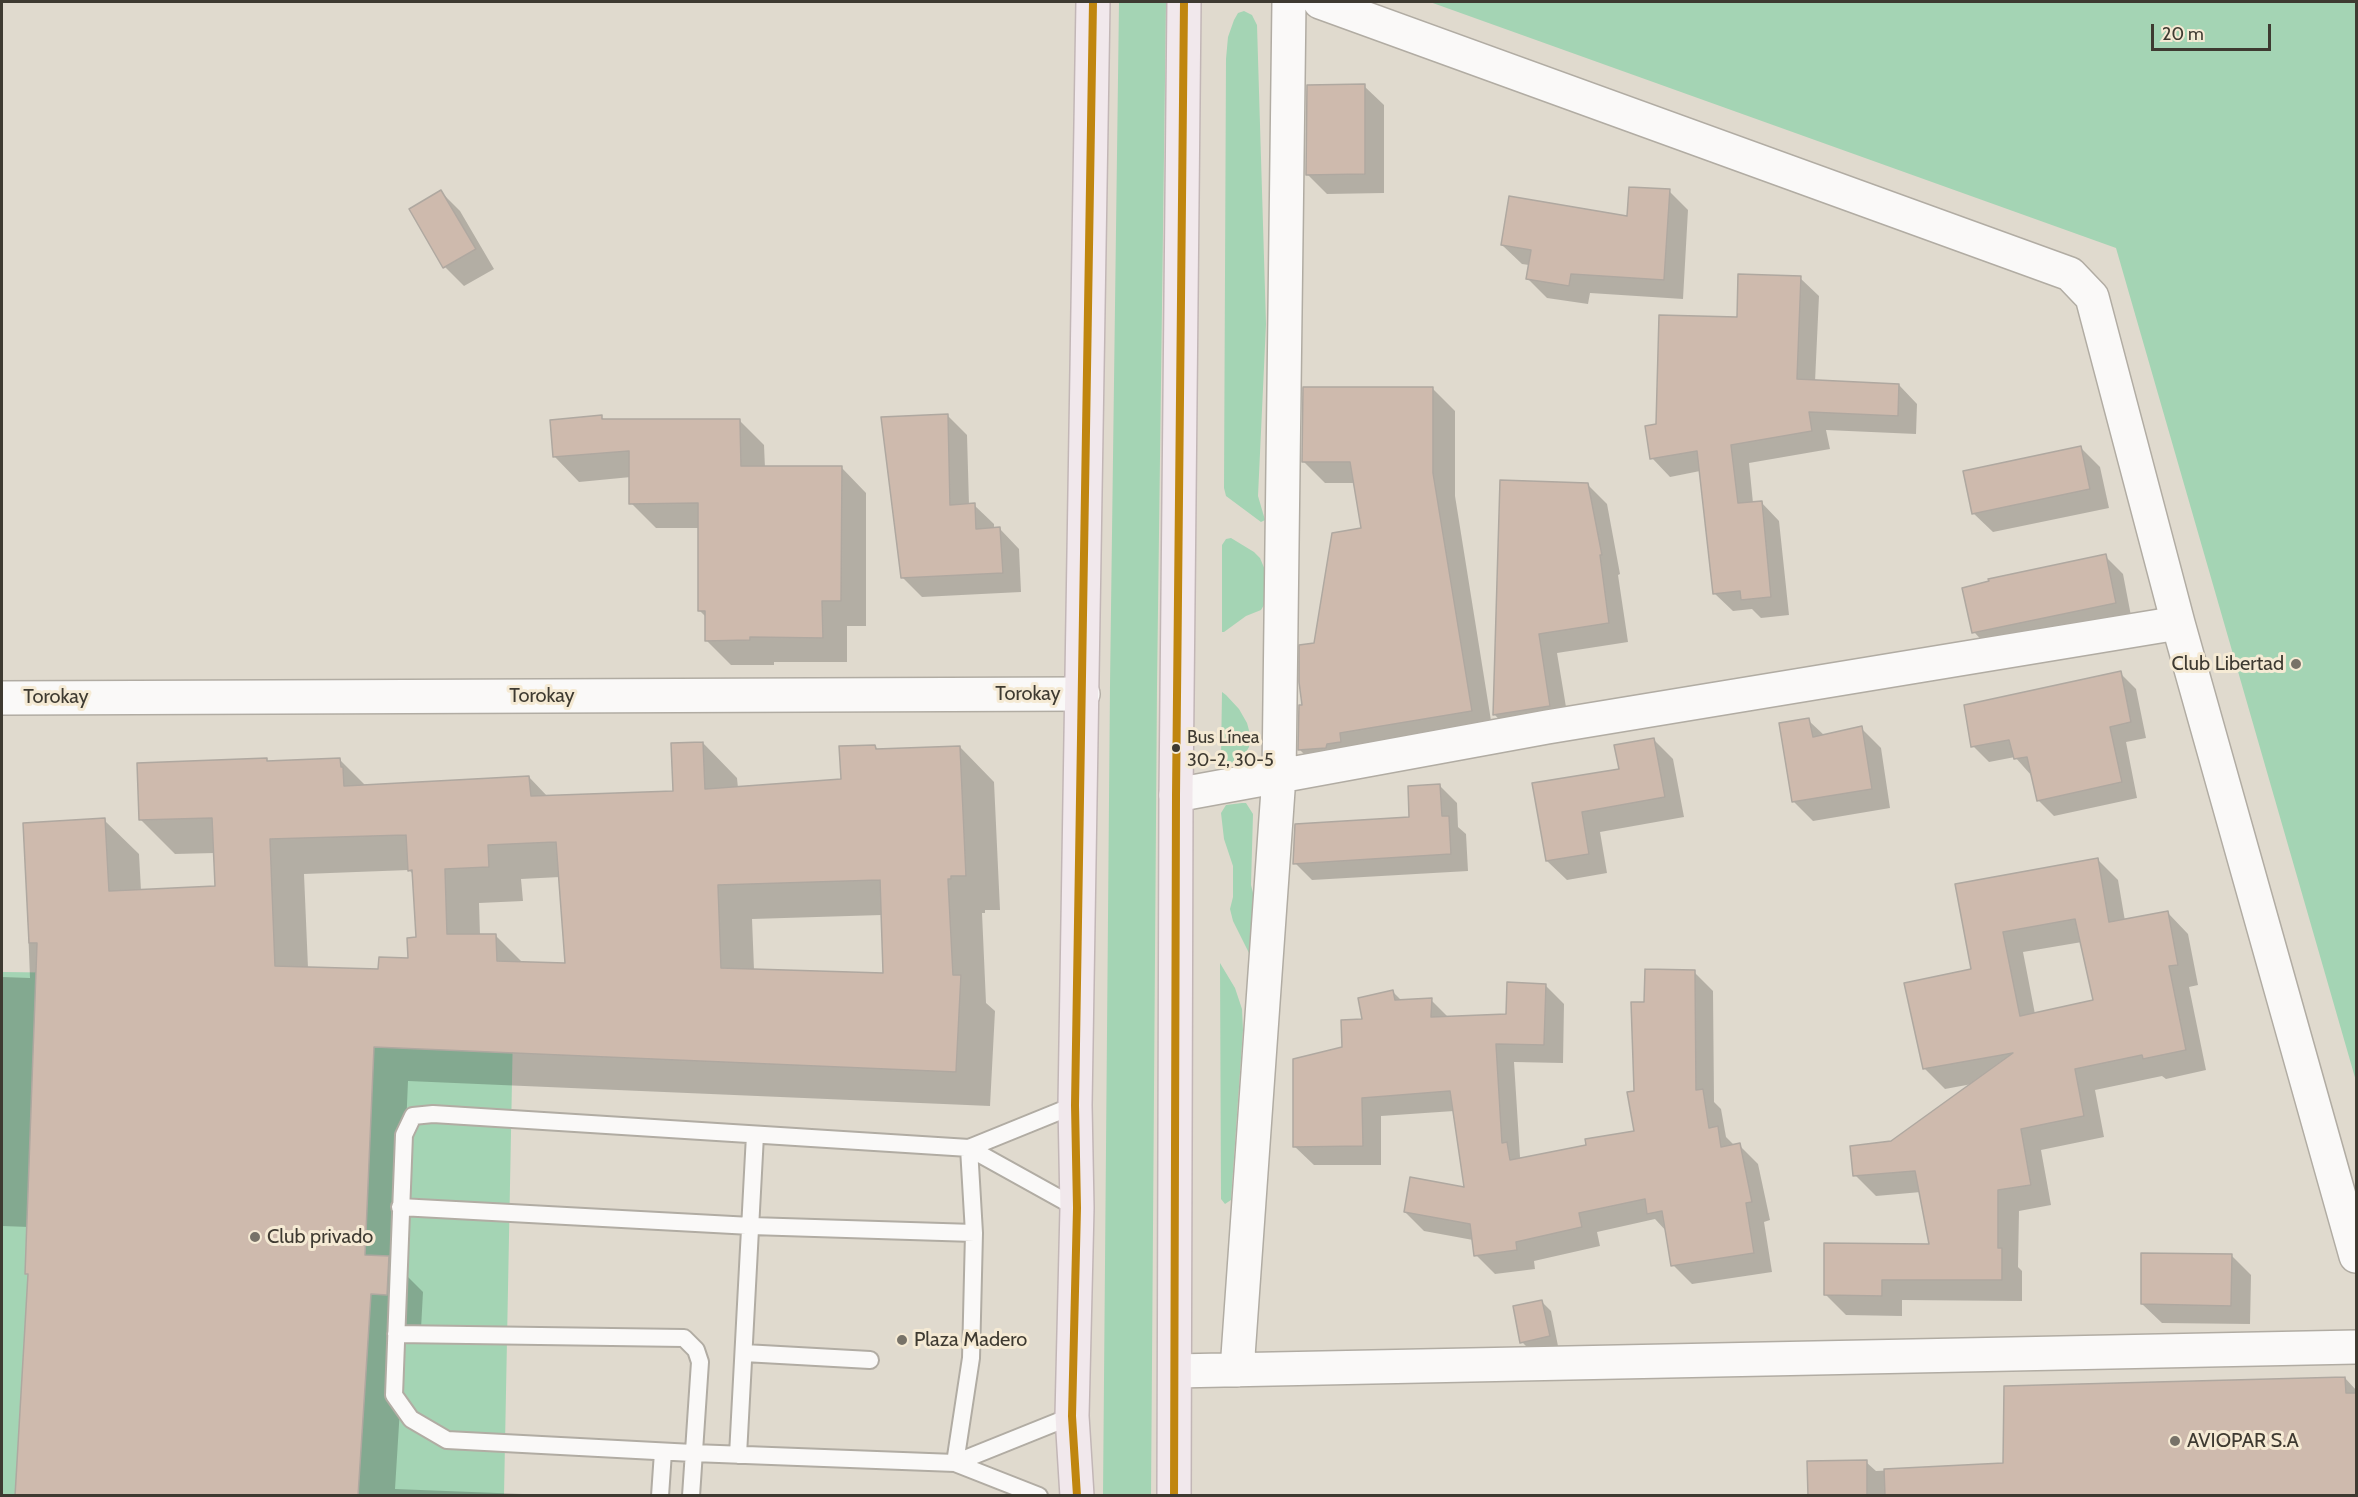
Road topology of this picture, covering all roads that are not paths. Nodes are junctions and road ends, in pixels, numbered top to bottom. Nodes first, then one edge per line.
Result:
1 (1093, 2) edge
2 (1184, 2) edge
3 (1289, 2) edge
4 (1320, 2) edge
5 (2178, 623) junction
6 (1083, 694) junction
7 (2, 698) edge
8 (1279, 776) junction
9 (1176, 795) junction
10 (1076, 1105) junction
11 (755, 1135) junction
12 (969, 1148) junction
13 (400, 1207) junction
14 (1077, 1208) junction
15 (751, 1226) junction
16 (974, 1233) junction
17 (2356, 1256) edge
18 (396, 1334) junction
19 (2356, 1347) edge
20 (744, 1353) junction
21 (870, 1360) dead end
22 (1237, 1370) junction
23 (1175, 1371) junction
24 (1072, 1416) junction
25 (663, 1452) junction
26 (693, 1453) junction
27 (738, 1455) junction
28 (955, 1463) junction
29 (660, 1496) edge
30 (691, 1496) edge
31 (1039, 1496) edge
32 (1077, 1496) edge
33 (1174, 1496) edge

1 - 6 highway
2 - 9 highway
3 - 8 street
4 - 5 street
5 - 8 street
5 - 17 street
6 - 7 street, Torokay
6 - 10 highway
8 - 9 street
8 - 22 street
9 - 23 highway
10 - 12 lane
10 - 14 highway
11 - 12 lane
11 - 13 lane
11 - 15 lane
12 - 14 lane
12 - 16 lane
13 - 15 lane
13 - 18 lane
14 - 24 highway
15 - 16 lane
15 - 20 lane
16 - 28 lane
18 - 25 lane
18 - 26 lane
19 - 22 street
20 - 21 lane
20 - 27 lane
22 - 23 street
23 - 33 highway
24 - 28 lane
24 - 32 highway
25 - 26 lane
25 - 29 lane
26 - 27 lane
26 - 30 lane
27 - 28 lane
28 - 31 lane

